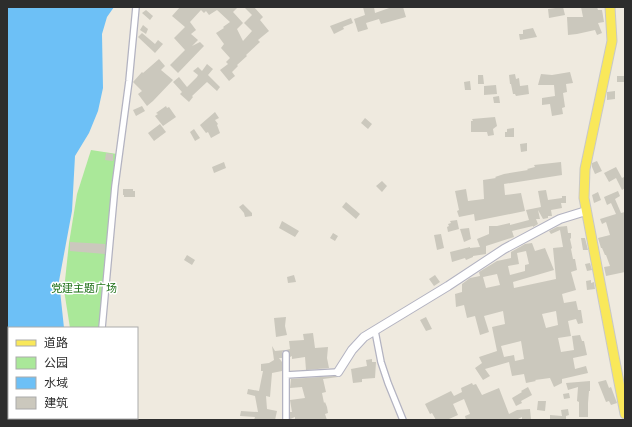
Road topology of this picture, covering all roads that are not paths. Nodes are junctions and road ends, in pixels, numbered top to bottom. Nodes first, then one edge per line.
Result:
1 (136, 7) edge
2 (610, 7) edge
3 (586, 211) junction
4 (102, 327) edge
5 (375, 330) junction
6 (286, 354) dead end
7 (338, 372) joint
8 (286, 375) junction
9 (625, 414) edge
10 (286, 420) edge
11 (402, 420) edge

1 - 4 street
2 - 3 main road
3 - 5 street
3 - 9 main road
5 - 7 street
5 - 11 street
6 - 8 street
7 - 8 street
8 - 10 street

